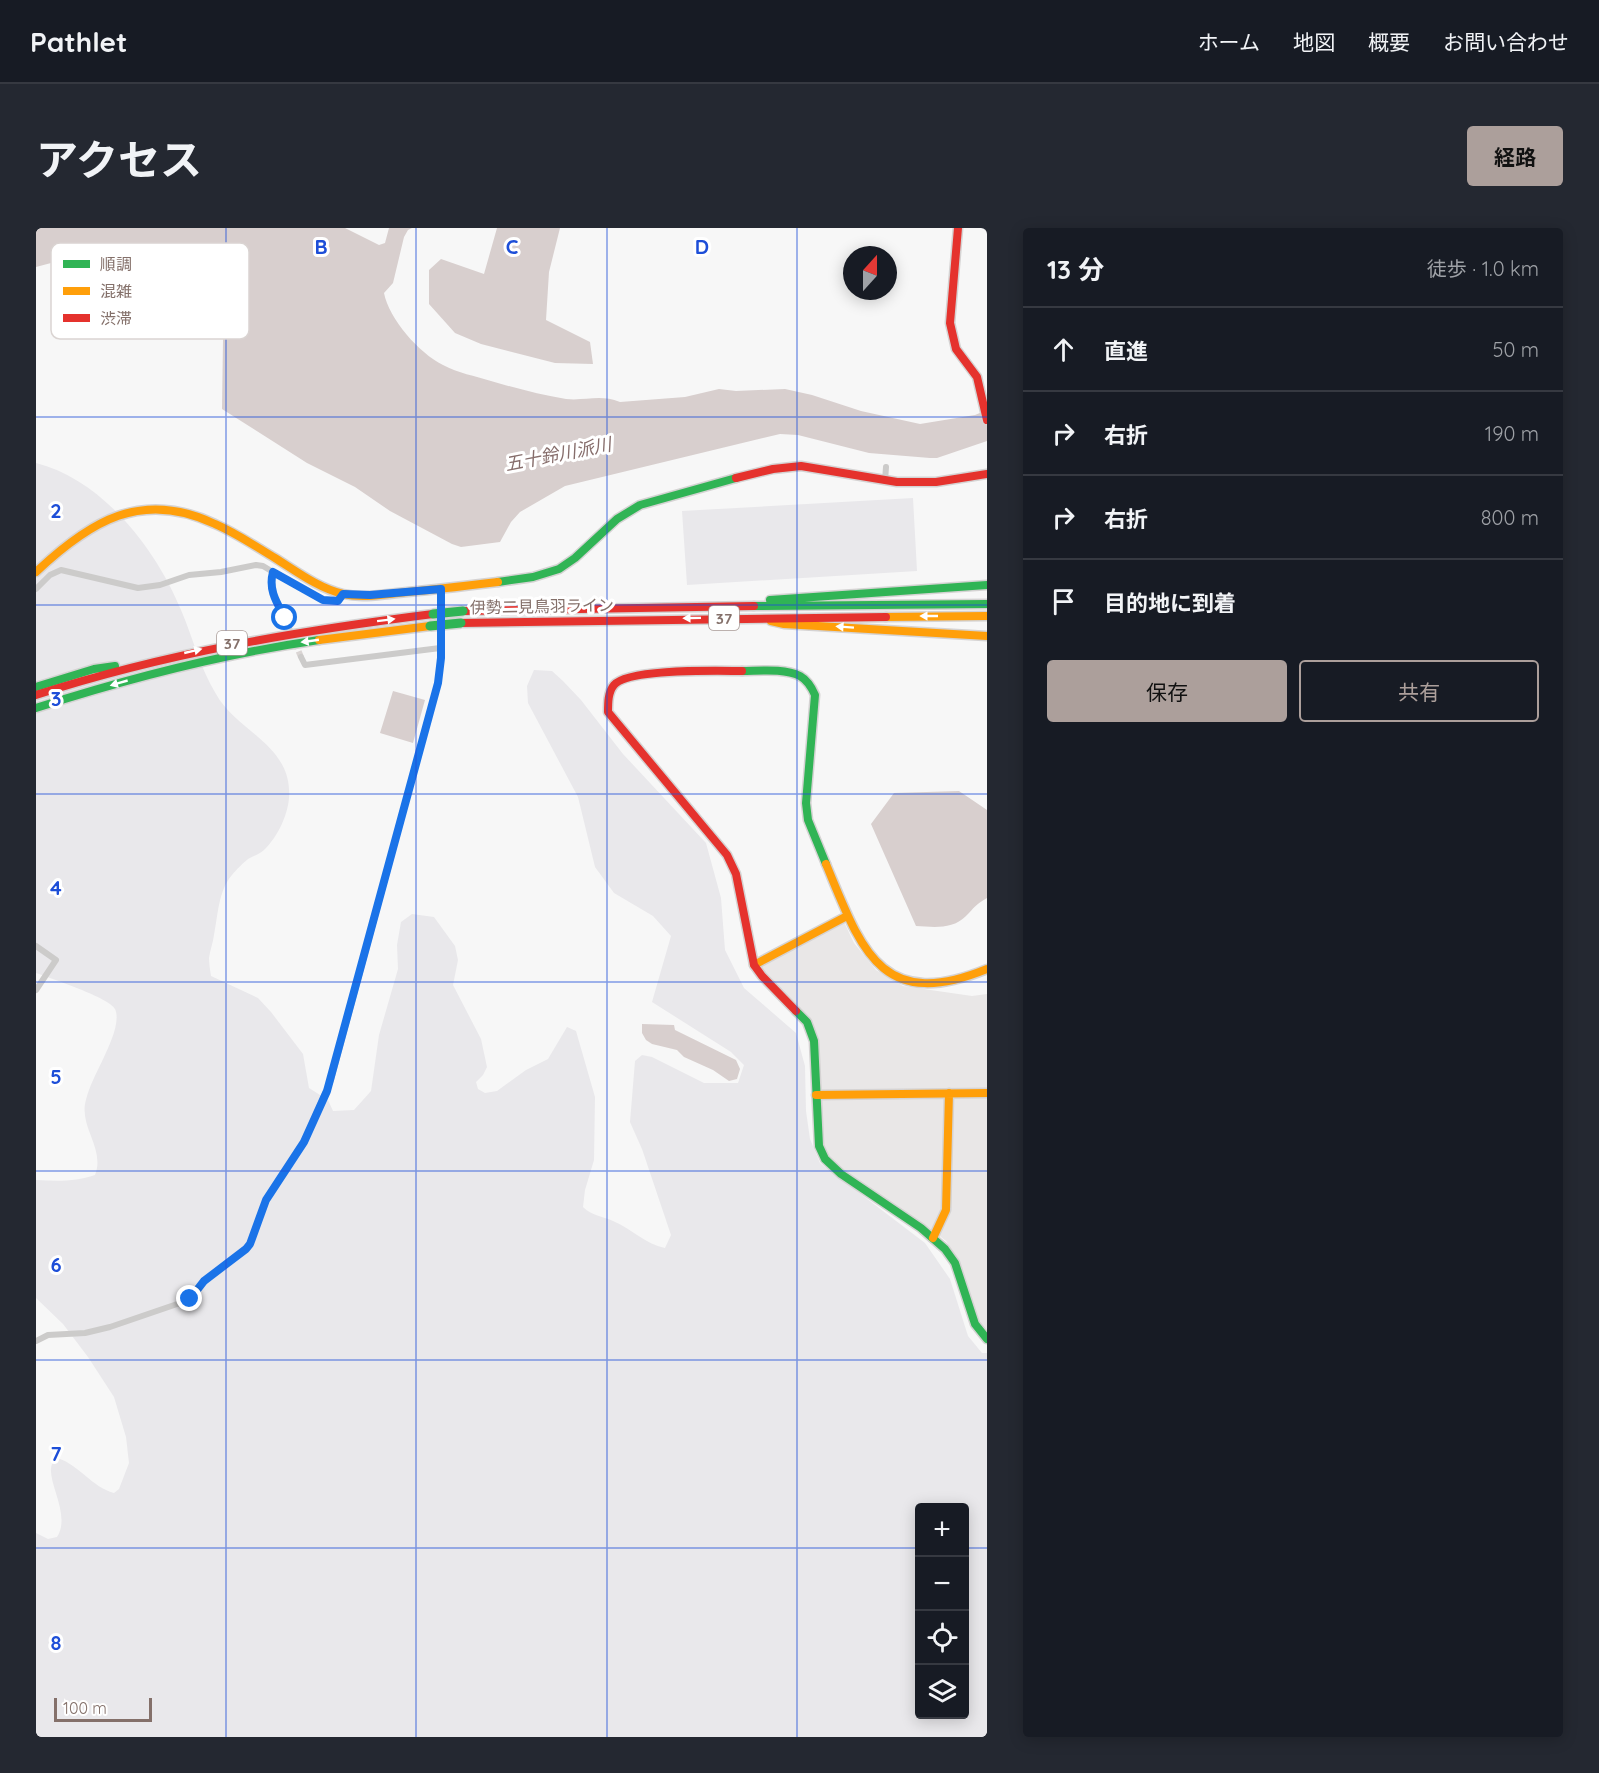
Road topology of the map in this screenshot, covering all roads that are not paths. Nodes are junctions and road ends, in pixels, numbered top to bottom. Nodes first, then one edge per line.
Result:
1 (958, 228) edge
2 (987, 420) edge
3 (886, 467) dead end
4 (987, 474) edge
5 (885, 481) junction
6 (36, 572) edge
7 (273, 572) junction
8 (987, 585) edge
9 (36, 589) edge
10 (441, 589) junction
11 (343, 594) junction
12 (987, 604) edge
13 (706, 607) junction
14 (987, 616) edge
15 (753, 617) junction
16 (285, 618) tunnel mouth
17 (987, 636) edge
18 (440, 648) junction
19 (301, 657) dead end
20 (163, 658) junction
21 (36, 687) edge
22 (36, 696) edge
23 (36, 709) edge
24 (847, 916) junction
25 (36, 946) edge
26 (754, 964) junction
27 (987, 969) edge
28 (36, 990) edge
29 (949, 1093) junction
30 (987, 1093) edge
31 (816, 1095) junction
32 (933, 1238) junction
33 (987, 1339) edge
34 (36, 1341) edge

1 - 2 street
3 - 5 street
4 - 5 street
5 - 10 street
6 - 11 street
7 - 9 street
7 - 11 street
7 - 16 street
8 - 13 street
10 - 11 street
10 - 18 street
12 - 13 street, 伊勢二見鳥羽ライン / 37
20 -> 13 street, 伊勢二見鳥羽ライン / 37, bridge
14 -> 15 street, 伊勢二見鳥羽ライン / 37
17 -> 15 street
15 -> 23 street, 伊勢二見鳥羽ライン / 37, bridge
18 - 19 street
18 - 34 street
20 - 21 street
20 - 22 street, 伊勢二見鳥羽ライン / 37
24 - 26 street
24 - 26 street
24 - 27 street
25 - 28 street
26 - 31 street
29 - 30 street
29 - 31 street
29 - 32 street
31 - 32 street
32 - 33 street

